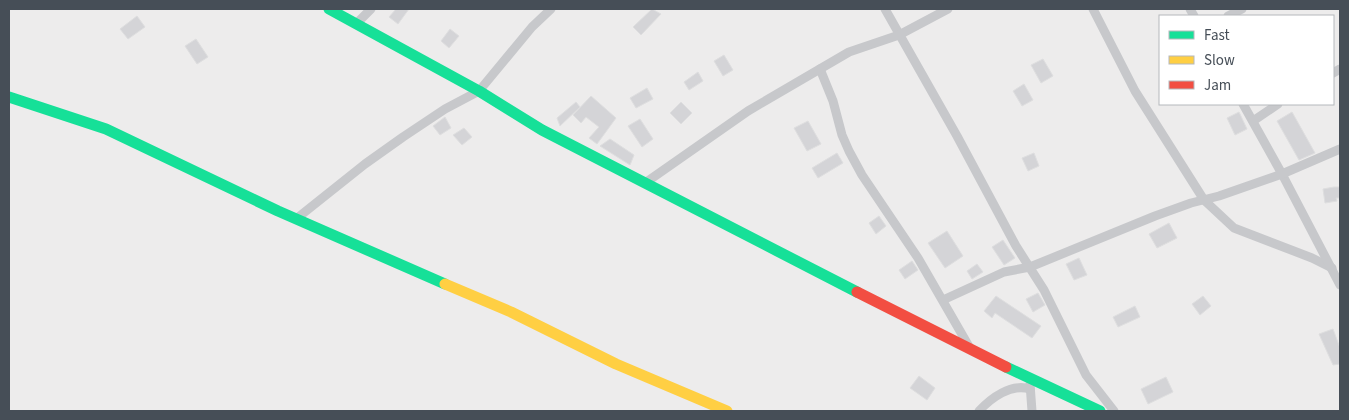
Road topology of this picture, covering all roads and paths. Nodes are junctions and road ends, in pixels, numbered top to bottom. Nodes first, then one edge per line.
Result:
1 (329, 9) edge
2 (370, 9) edge
3 (551, 9) edge
4 (885, 9) edge
5 (948, 9) edge
6 (1093, 9) edge
7 (1242, 9) edge
8 (1230, 15) edge
9 (356, 24) junction
10 (898, 35) junction
11 (820, 69) junction
12 (480, 91) junction
13 (9, 97) edge
14 (1244, 105) edge
15 (1277, 105) edge
16 (1253, 121) junction
17 (1340, 150) edge
18 (1282, 174) junction
19 (645, 183) junction
20 (1204, 200) junction
21 (296, 219) junction
22 (1030, 267) junction
23 (1336, 272) edge
24 (1340, 285) edge
25 (943, 300) junction
26 (972, 350) junction
27 (1030, 384) junction
28 (728, 411) edge
29 (979, 411) edge
30 (1032, 411) edge
31 (1100, 411) edge
32 (1114, 411) edge

1 - 9 street
2 - 9 street
3 - 12 street
4 - 10 street
5 - 10 street
6 - 20 street
7 - 8 street
9 - 12 street
10 - 11 street
10 - 22 street
11 - 19 street
11 - 25 street
12 - 19 street
12 - 21 street
13 - 21 street
14 - 16 street
15 - 16 street
16 - 18 street
17 - 18 street
18 - 20 street
18 - 23 street
19 - 26 street
20 - 22 street
20 - 23 street
21 - 28 street
22 - 25 street
22 - 32 street
23 - 24 street
25 - 26 street
26 - 27 street
27 - 29 street
27 - 30 street
27 - 31 street

